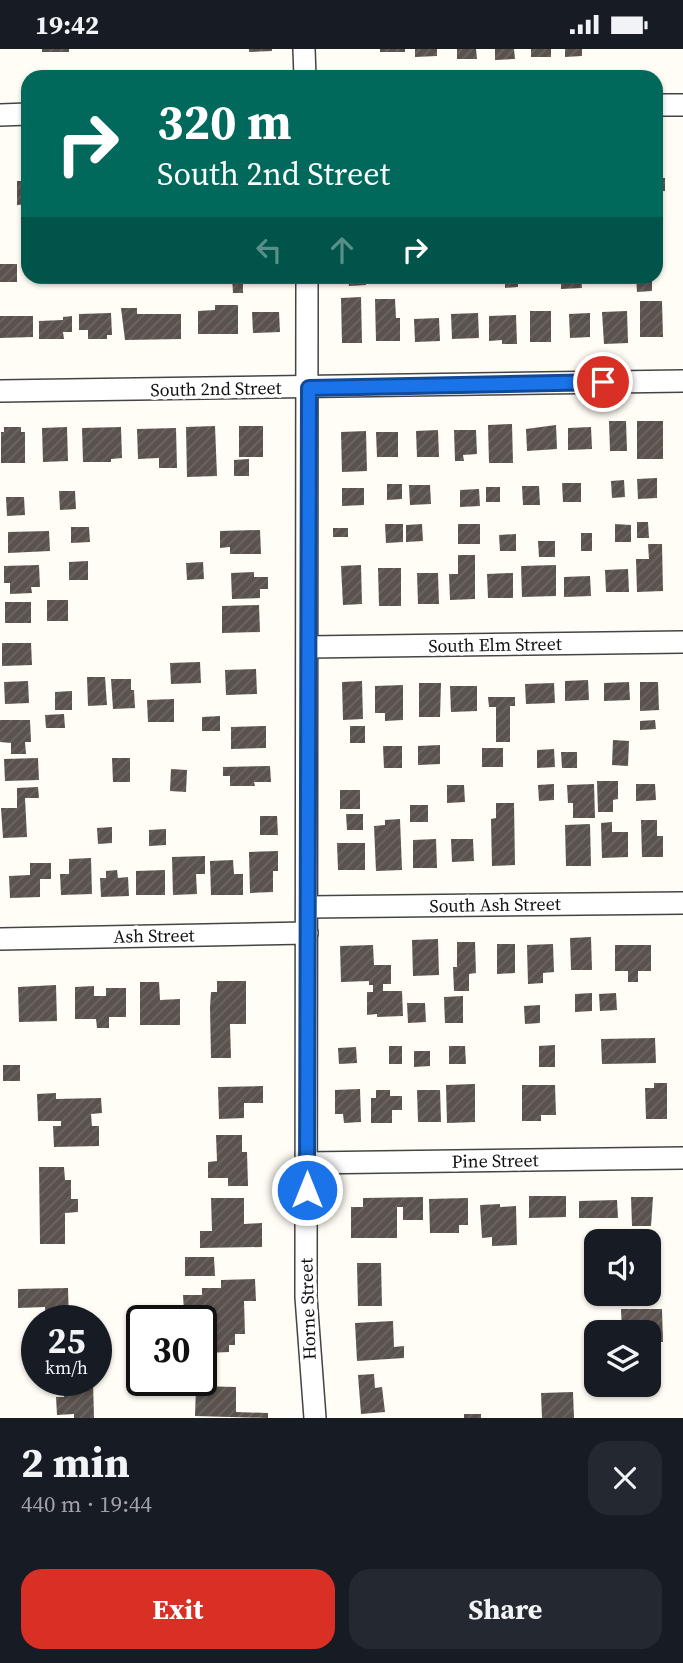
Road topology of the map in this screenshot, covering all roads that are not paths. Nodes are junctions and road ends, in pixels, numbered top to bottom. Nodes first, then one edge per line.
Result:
1 (304, 49) edge
2 (304, 70) edge
3 (663, 105) edge
4 (683, 105) edge
5 (21, 114) edge
6 (0, 115) edge
7 (307, 284) edge
8 (683, 381) edge
9 (309, 388) junction
10 (0, 391) edge
11 (683, 642) edge
12 (308, 647) junction
13 (683, 903) edge
14 (308, 907) junction
15 (307, 933) junction
16 (0, 939) edge
17 (683, 1158) edge
18 (307, 1163) junction
19 (315, 1418) edge

1 - 2 street
3 - 4 street
5 - 6 street
7 - 9 street, Horne Street
8 - 9 street, South 2nd Street
9 - 10 street, South 2nd Street
9 - 12 street, Horne Street
11 - 12 street, South Elm Street
12 - 14 street, Horne Street
13 - 14 street, South Ash Street
14 - 15 street, Horne Street
15 - 16 street, Ash Street
15 - 18 street, Horne Street
17 - 18 street, Pine Street
18 - 19 street, Horne Street

